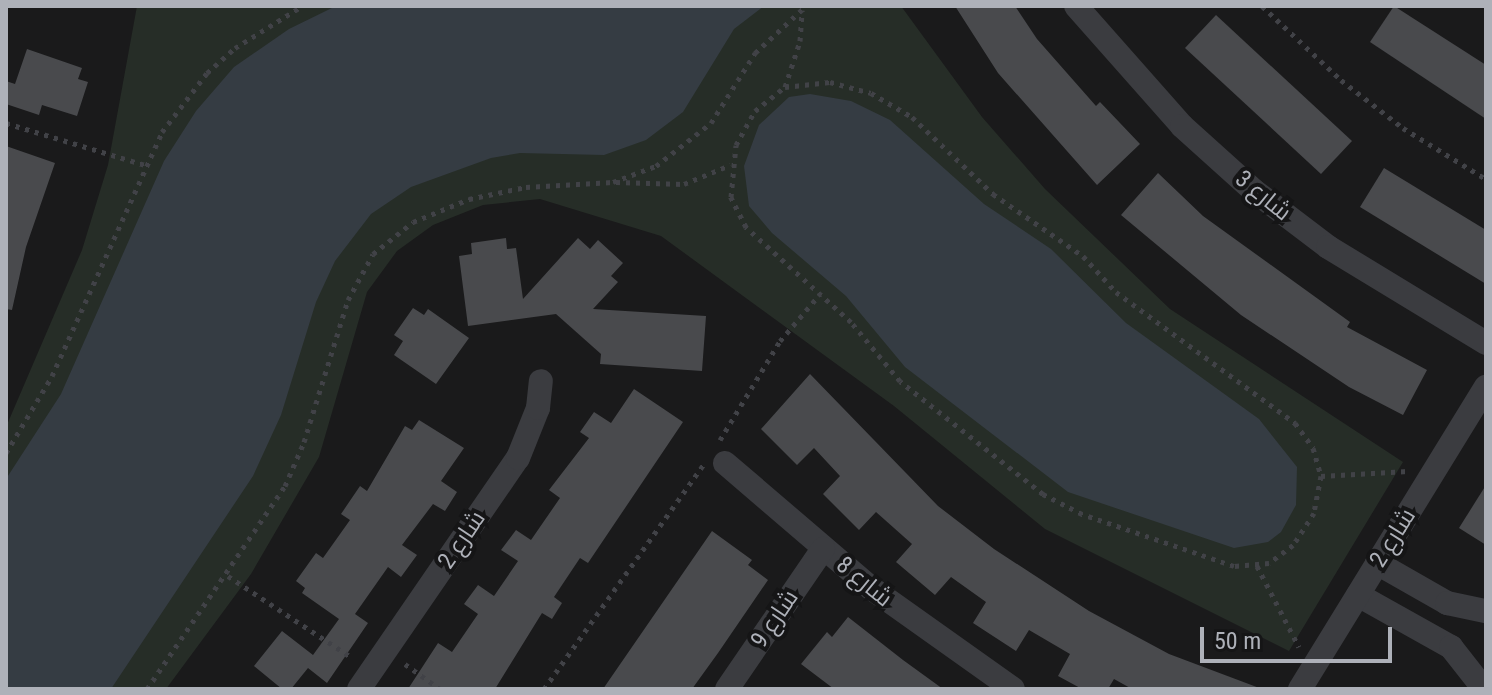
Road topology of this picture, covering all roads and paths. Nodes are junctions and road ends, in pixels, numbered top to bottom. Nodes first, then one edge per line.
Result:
1 (1076, 6) edge
2 (1262, 6) edge
3 (298, 7) edge
4 (804, 8) edge
5 (785, 87) junction
6 (6, 123) edge
7 (145, 165) junction
8 (731, 165) junction
9 (1486, 179) edge
10 (613, 182) junction
11 (820, 294) junction
12 (1486, 343) edge
13 (541, 381) dead end
14 (1486, 387) edge
15 (6, 453) edge
16 (725, 463) dead end
17 (1435, 470) junction
18 (1321, 476) junction
19 (823, 549) junction
20 (1382, 556) junction
21 (1257, 566) junction
22 (228, 576) junction
23 (1358, 595) junction
24 (1480, 610) edge
25 (1451, 647) junction
26 (372, 670) edge
27 (1306, 680) edge
28 (147, 689) edge
29 (440, 689) edge
30 (544, 689) edge
31 (727, 689) edge
32 (1013, 689) edge
33 (1484, 689) edge

1 - 12 street, شارع 3
2 - 9 path
3 - 7 path
4 - 5 path
4 - 10 path
5 - 8 path
5 - 18 path
6 - 7 path
7 - 15 path
8 - 10 path
8 - 11 path
10 - 22 path
11 - 21 path
11 - 30 path
13 - 26 street, شارع 2
14 - 17 street, شارع 2
16 - 19 street, شارع 8
17 - 18 path
17 - 20 street, شارع 2
18 - 21 path
19 - 31 street, شارع 9
19 - 32 street, شارع 8
20 - 23 street, شارع 2
20 - 24 street
21 - 27 path
22 - 26 path
22 - 28 path
23 - 25 street
23 - 27 street, شارع 2
24 - 25 street
25 - 33 street
26 - 29 path

